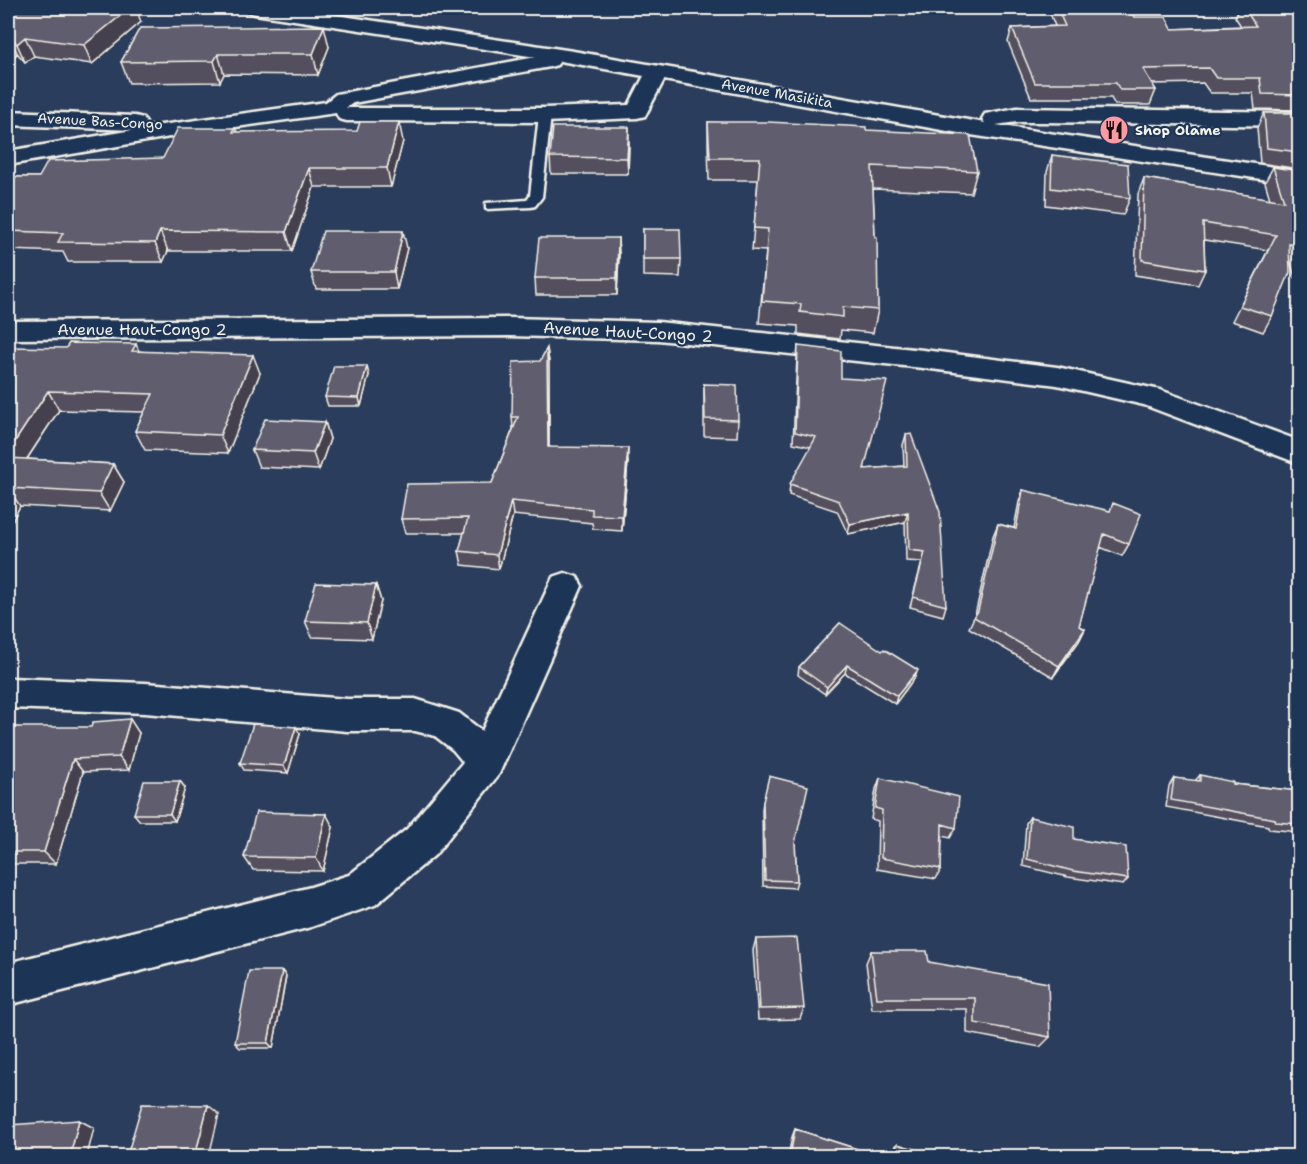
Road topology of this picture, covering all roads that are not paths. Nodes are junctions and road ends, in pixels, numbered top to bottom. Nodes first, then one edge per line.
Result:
1 (255, 8) edge
2 (573, 57) junction
3 (657, 72) junction
4 (332, 108) junction
5 (545, 115) junction
6 (8, 118) edge
7 (1299, 119) edge
8 (193, 126) junction
9 (964, 127) junction
10 (8, 158) edge
11 (1299, 178) edge
12 (490, 206) dead end
13 (8, 330) edge
14 (1299, 453) edge
15 (565, 586) dead end
16 (8, 693) edge
17 (486, 762) junction
18 (8, 984) edge

1 - 2 street, Avenue Masikita
2 - 3 street, Avenue Masikita
2 - 4 street
3 - 5 street
3 - 9 street, Avenue Masikita
4 - 5 street
4 - 8 street
5 - 12 lane
6 - 8 street, Avenue Bas-Congo
7 - 9 street
8 - 10 street
9 - 11 street, Avenue Masikita
13 - 14 street, Avenue Haut-Congo 2
15 - 17 street
16 - 17 street
17 - 18 street

